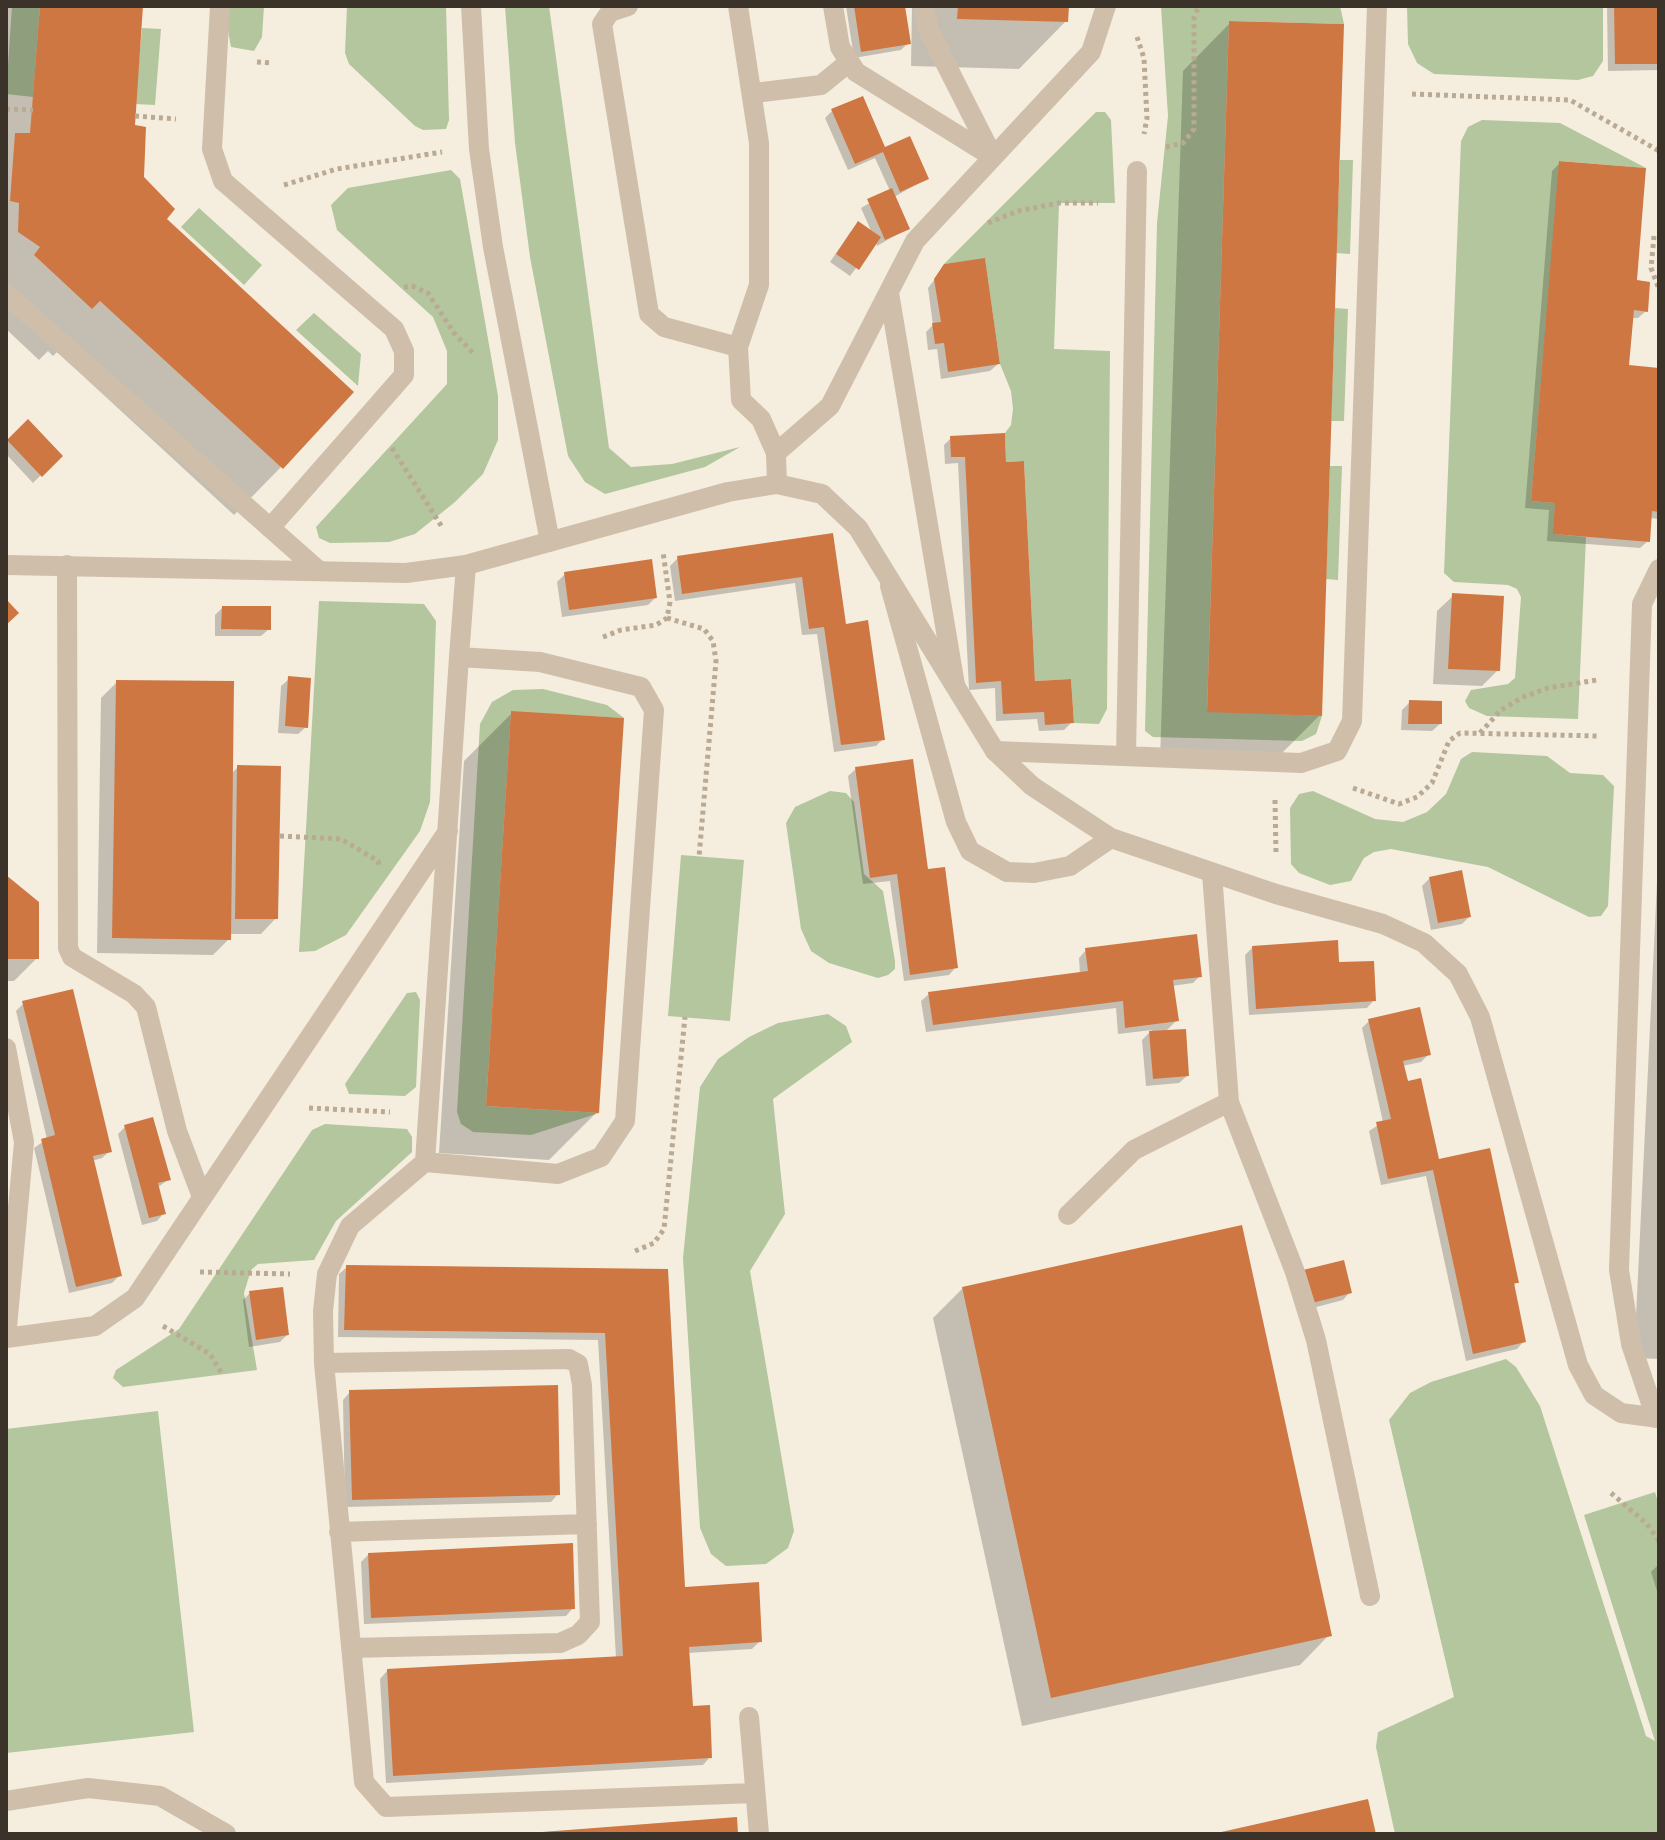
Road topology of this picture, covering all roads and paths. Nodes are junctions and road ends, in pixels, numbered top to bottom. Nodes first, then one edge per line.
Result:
1 (220, 6) edge
2 (471, 6) edge
3 (628, 6) edge
4 (738, 6) edge
5 (833, 6) edge
6 (923, 6) edge
7 (1106, 6) edge
8 (1199, 6) edge
9 (1377, 6) edge
10 (1144, 58) dead end
11 (848, 63) junction
12 (754, 93) junction
13 (1431, 95) dead end
14 (6, 109) edge
15 (33, 110) dead end
16 (1147, 118) dead end
17 (1156, 148) dead end
18 (451, 151) dead end
19 (1659, 151) edge
20 (993, 157) junction
21 (1137, 171) dead end
22 (245, 200) junction
23 (1136, 203) junction
24 (978, 227) dead end
25 (1654, 236) dead end
26 (1659, 289) edge
27 (889, 293) junction
28 (6, 294) edge
29 (370, 308) junction
30 (738, 347) junction
31 (514, 355) junction
32 (370, 413) junction
33 (776, 453) junction
34 (777, 484) junction
35 (657, 512) junction
36 (270, 528) junction
37 (550, 542) junction
38 (6, 565) edge
39 (67, 565) junction
40 (466, 565) junction
41 (1659, 569) edge
42 (319, 571) junction
43 (887, 575) junction
44 (667, 618) junction
45 (459, 657) junction
46 (588, 674) junction
47 (1597, 680) dead end
48 (955, 685) junction
49 (1480, 734) junction
50 (1635, 736) junction
51 (995, 751) junction
52 (1126, 756) junction
53 (1275, 763) junction
54 (1301, 763) junction
55 (448, 831) junction
56 (280, 836) dead end
57 (1111, 838) junction
58 (341, 839) dead end
59 (699, 857) dead end
60 (1212, 873) junction
61 (1276, 894) junction
62 (685, 1017) dead end
63 (6, 1048) edge
64 (1229, 1102) junction
65 (308, 1108) dead end
66 (429, 1114) junction
67 (425, 1162) junction
68 (202, 1197) junction
69 (1068, 1215) dead end
70 (635, 1251) dead end
71 (199, 1272) dead end
72 (327, 1274) junction
73 (163, 1325) dead end
74 (6, 1338) edge
75 (324, 1363) junction
76 (222, 1374) dead end
77 (1658, 1418) edge
78 (1611, 1493) dead end
79 (587, 1524) junction
80 (339, 1532) junction
81 (1659, 1541) edge
82 (1370, 1596) dead end
83 (351, 1648) junction
84 (749, 1717) dead end
85 (754, 1793) junction
86 (6, 1801) edge
87 (226, 1834) edge
88 (759, 1834) edge

1 - 22 street
2 - 31 street
3 - 30 street
4 - 12 street
5 - 11 street
6 - 20 street
7 - 20 street
8 - 17 path
9 - 54 street
10 - 16 path
11 - 12 street
11 - 20 street
12 - 30 street
13 - 19 path
14 - 15 path
18 - 22 path
20 - 27 street
21 - 23 street
22 - 29 street
23 - 24 path
23 - 52 street
25 - 26 path
27 - 33 street
27 - 48 street
28 - 36 street
29 - 31 path
29 - 32 street
30 - 33 street
31 - 37 street
32 - 36 street
32 - 40 path
33 - 34 street
34 - 35 street
34 - 43 street
35 - 37 street
35 - 44 path
36 - 42 street
37 - 40 street
38 - 39 street
39 - 42 street
39 - 68 street
40 - 42 street
40 - 45 street
41 - 50 street
43 - 48 street
43 - 57 street
44 - 46 path
44 - 59 path
45 - 46 street
45 - 55 street
46 - 67 street
47 - 49 path
48 - 51 street
49 - 50 path
49 - 54 path
50 - 77 street
51 - 52 street
51 - 57 street
52 - 53 street
53 - 54 street
53 - 61 path
55 - 66 street
55 - 68 street
56 - 58 path
57 - 60 street
60 - 61 street
60 - 64 street
61 - 77 street
62 - 70 path
63 - 74 street
64 - 69 street
64 - 82 street
65 - 66 path
66 - 67 street
67 - 72 street
68 - 74 street
71 - 72 path
72 - 75 street
73 - 76 path
75 - 79 street
75 - 80 street
78 - 81 path
79 - 80 street
79 - 83 street
80 - 83 street
83 - 85 street
84 - 85 street
85 - 88 street
86 - 87 street

